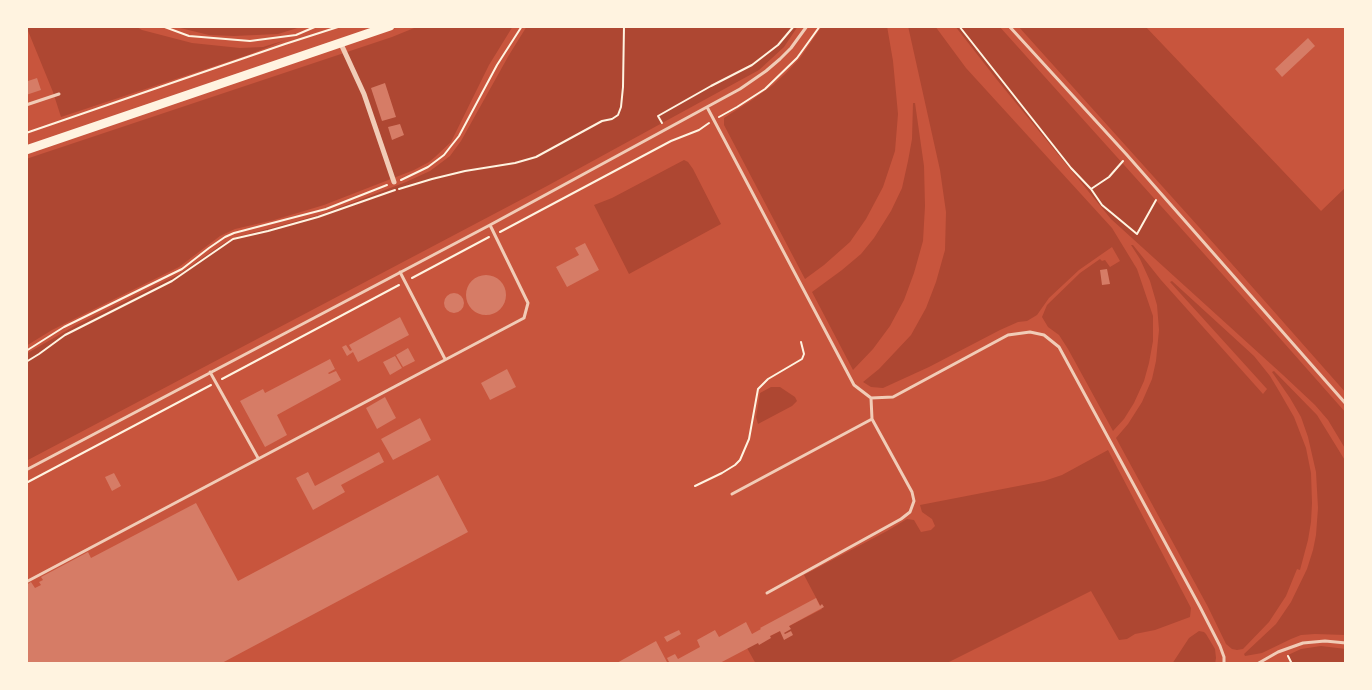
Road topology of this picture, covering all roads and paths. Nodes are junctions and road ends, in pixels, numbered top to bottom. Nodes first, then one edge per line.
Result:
1 (162, 26) edge
2 (317, 26) edge
3 (342, 26) edge
4 (390, 26) edge
5 (522, 26) edge
6 (624, 26) edge
7 (794, 26) edge
8 (807, 26) edge
9 (820, 26) edge
10 (959, 26) edge
11 (1009, 26) edge
12 (341, 44) junction
13 (59, 94) dead end
14 (26, 105) edge
15 (707, 107) junction
16 (714, 120) junction
17 (665, 131) junction
18 (26, 134) edge
19 (671, 141) junction
20 (26, 150) edge
21 (1127, 155) junction
22 (394, 182) junction
23 (1091, 189) junction
24 (1160, 193) junction
25 (490, 225) junction
26 (494, 234) junction
27 (400, 272) junction
28 (405, 282) junction
29 (801, 342) dead end
30 (26, 351) edge
31 (445, 359) junction
32 (26, 362) edge
33 (210, 372) junction
34 (216, 382) junction
35 (871, 398) junction
36 (1346, 404) edge
37 (872, 419) junction
38 (258, 458) junction
39 (26, 470) edge
40 (26, 483) edge
41 (695, 486) dead end
42 (732, 494) dead end
43 (26, 582) edge
44 (767, 593) dead end
45 (1346, 643) edge
46 (1224, 664) edge
47 (1257, 664) edge

1 - 2 path
3 - 18 path
4 - 12 main road
5 - 22 path
6 - 32 path
7 - 17 path
8 - 15 lane
9 - 16 path
10 - 23 path
11 - 21 lane
12 - 20 main road
12 - 22 street
13 - 14 lane
15 - 16 lane
15 - 17 lane
16 - 19 path
16 - 35 lane
17 - 19 path
17 - 25 lane
19 - 26 path
21 - 23 path
21 - 24 lane
22 - 30 path
23 - 24 path
24 - 36 lane
25 - 26 lane
25 - 27 lane
26 - 28 path
26 - 31 lane
27 - 28 lane
27 - 33 lane
28 - 31 lane
28 - 34 path
29 - 41 path
31 - 38 lane
33 - 34 lane
33 - 39 lane
34 - 38 lane
34 - 40 path
35 - 37 lane
35 - 46 lane
37 - 42 lane
37 - 44 lane
38 - 43 lane
45 - 47 lane

